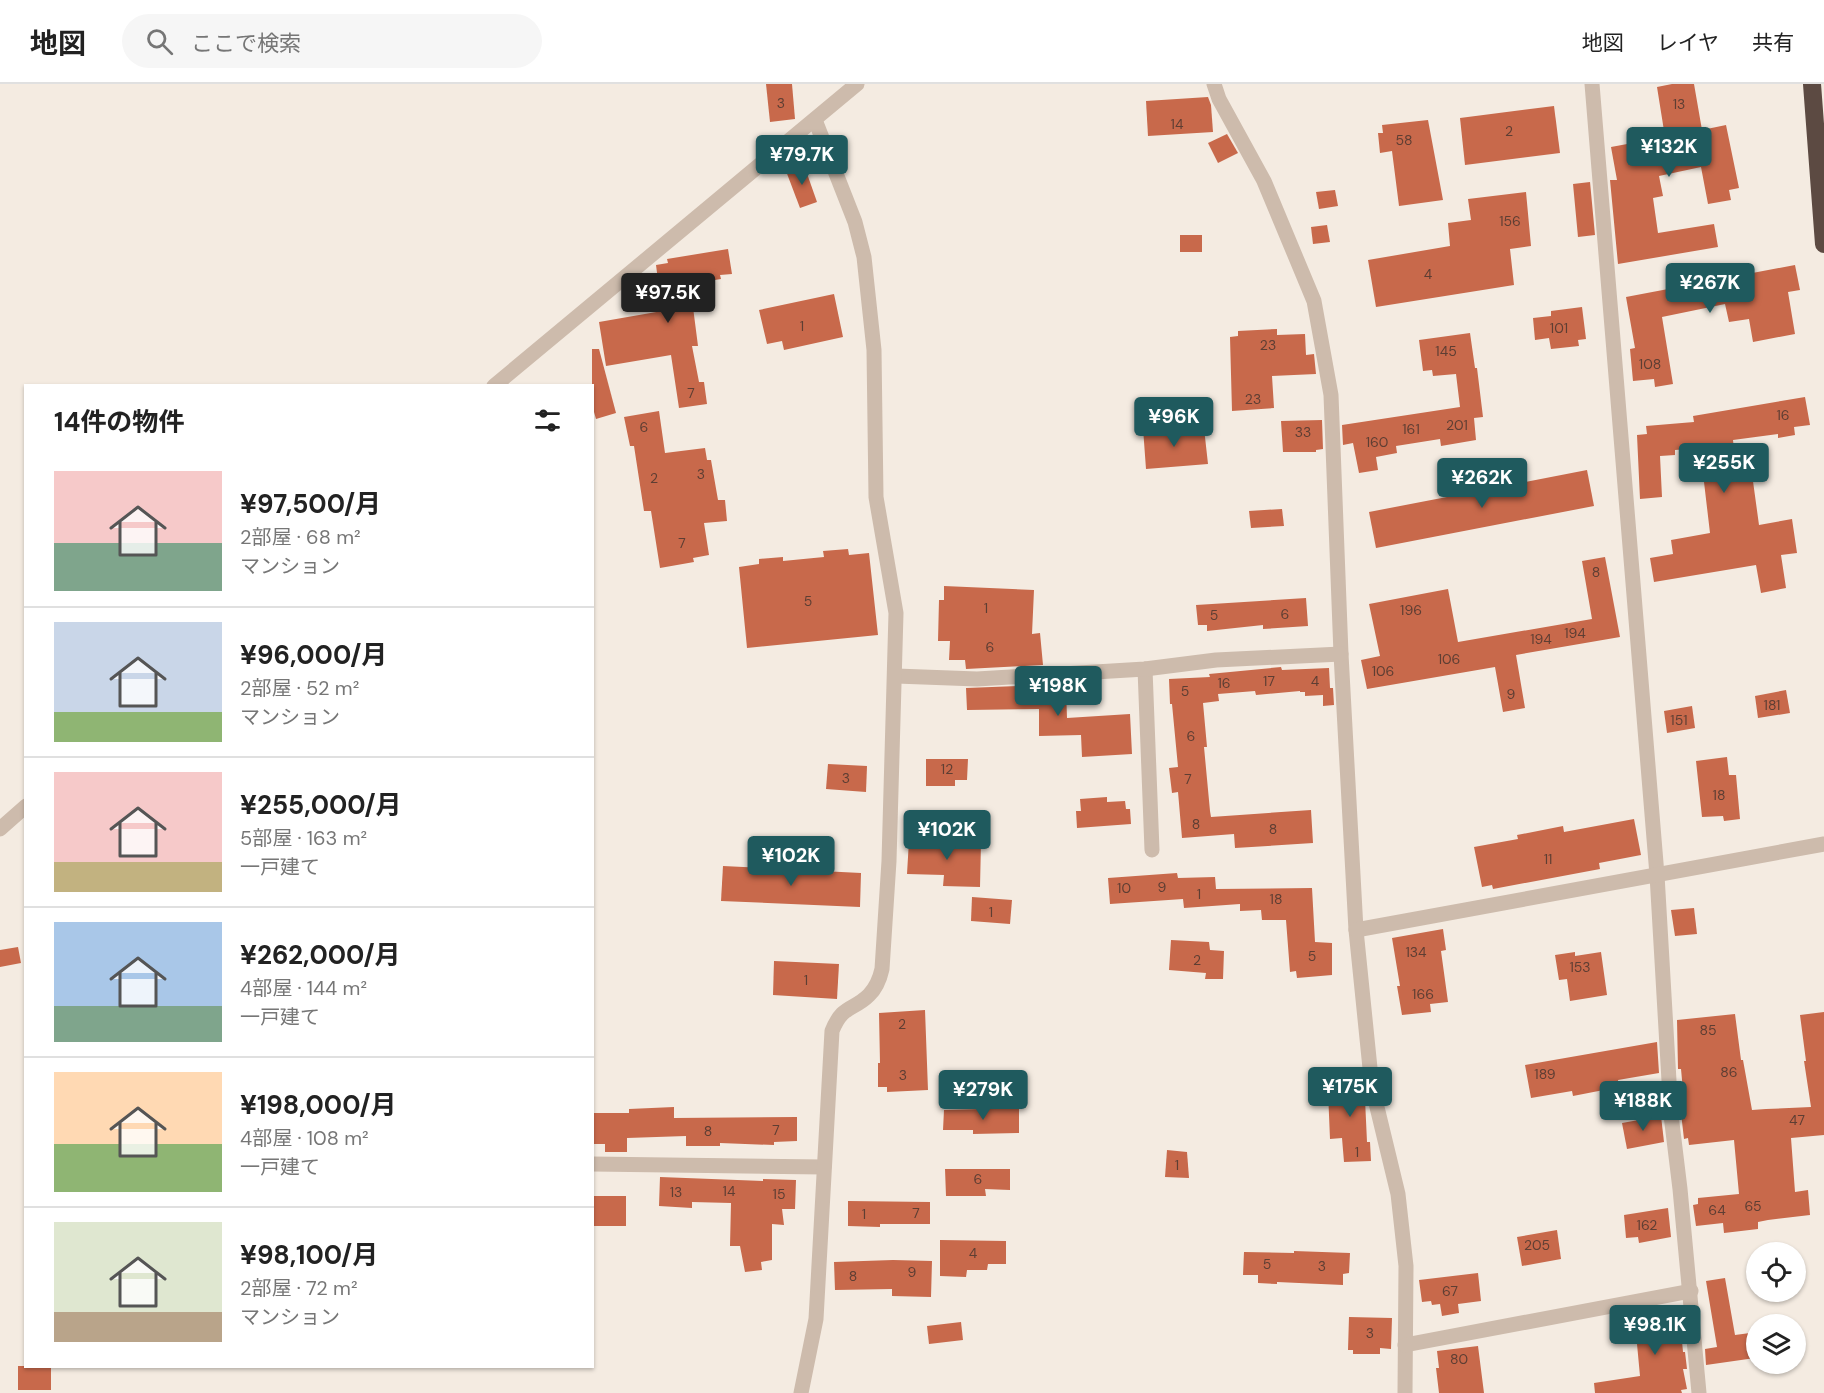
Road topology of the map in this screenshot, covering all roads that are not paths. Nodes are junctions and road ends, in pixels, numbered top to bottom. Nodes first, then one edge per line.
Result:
1 (857, 84) edge
2 (1214, 84) edge
3 (1592, 84) edge
4 (1812, 84) edge
5 (815, 120) junction
6 (1824, 244) edge
7 (496, 384) edge
8 (1341, 654) junction
9 (1145, 669) junction
10 (896, 676) junction
11 (24, 808) edge
12 (0, 829) edge
13 (1824, 844) edge
14 (1152, 850) dead end
15 (1657, 874) junction
16 (1356, 930) junction
17 (594, 1164) edge
18 (824, 1167) junction
19 (1691, 1291) junction
20 (1405, 1345) junction
21 (801, 1393) edge
22 (1405, 1393) edge
23 (1699, 1393) edge

1 - 5 street
2 - 8 street
3 - 15 street
4 - 6 highway
5 - 7 street
5 - 10 street
8 - 9 street
8 - 16 street
9 - 10 street
9 - 14 street
10 - 18 street
11 - 12 street
13 - 15 street
15 - 16 street
15 - 19 street
16 - 20 street
17 - 18 street
18 - 21 street
19 - 20 street
19 - 23 street
20 - 22 street

